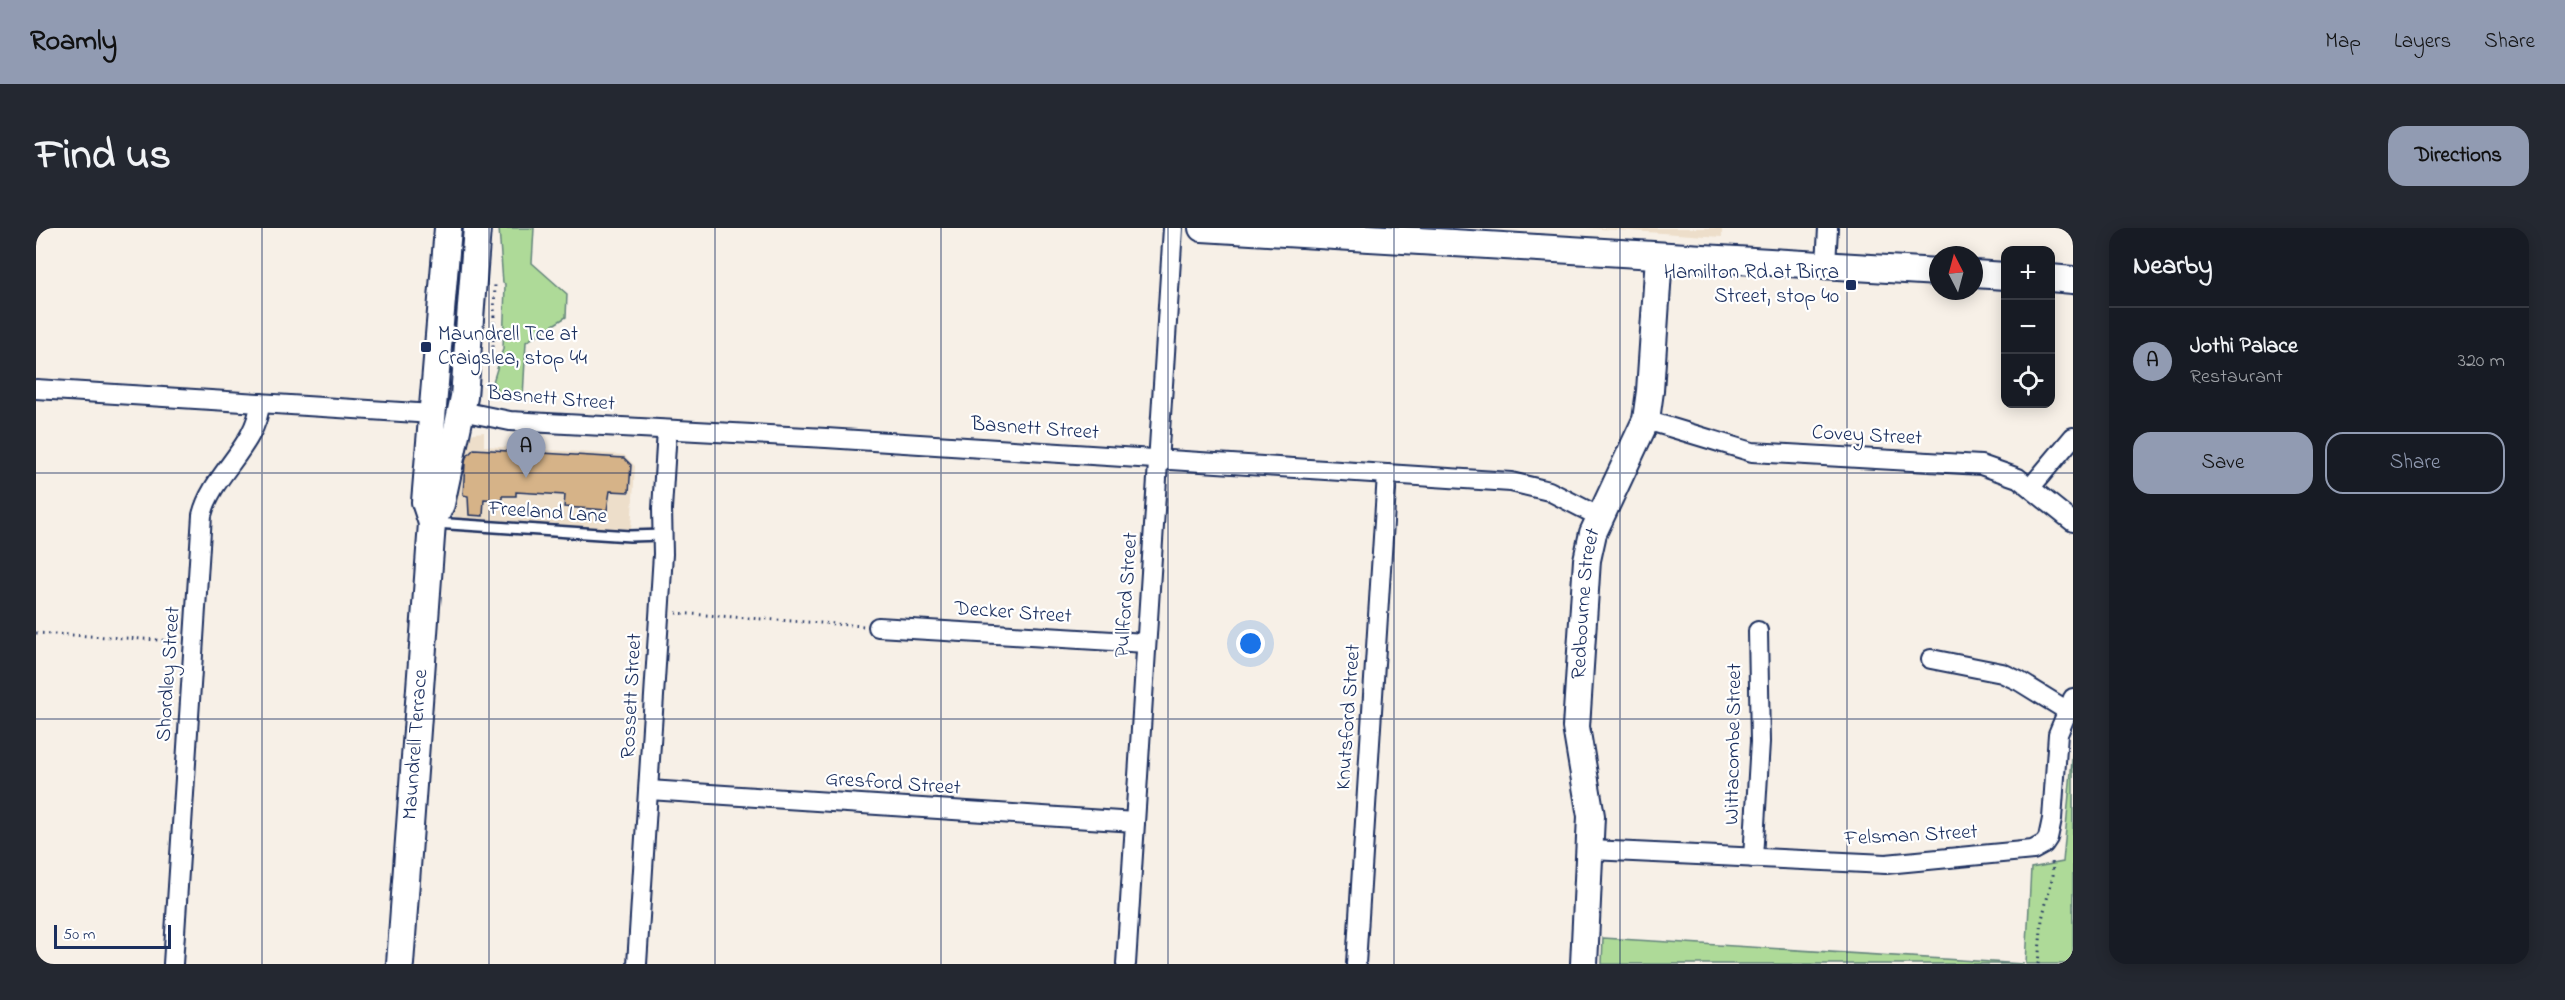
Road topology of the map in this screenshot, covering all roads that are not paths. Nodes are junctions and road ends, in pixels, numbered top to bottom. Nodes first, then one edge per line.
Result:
1 (448, 228) edge
2 (477, 228) edge
3 (1173, 228) edge
4 (1202, 228) edge
5 (1827, 228) edge
6 (1299, 231) edge
7 (1659, 256) junction
8 (1826, 265) junction
9 (1929, 271) edge
10 (1983, 275) edge
11 (2001, 276) edge
12 (2055, 279) edge
13 (2073, 280) edge
14 (36, 389) edge
15 (260, 403) junction
16 (461, 411) junction
17 (433, 414) junction
18 (1646, 420) junction
19 (667, 430) junction
20 (2073, 437) edge
21 (1158, 460) junction
22 (1387, 474) junction
23 (2031, 487) junction
24 (1600, 517) junction
25 (2073, 522) edge
26 (432, 523) junction
27 (663, 536) junction
28 (878, 627) road end
29 (1758, 631) dead end
30 (1146, 643) junction
31 (1931, 659) dead end
32 (2070, 704) edge
33 (649, 790) junction
34 (1135, 822) junction
35 (1591, 850) junction
36 (1753, 858) junction
37 (173, 964) edge
38 (400, 964) edge
39 (637, 964) edge
40 (1126, 964) edge
41 (1356, 964) edge
42 (1584, 964) edge

1 - 17 main road, Maundrell Terrace
2 - 16 main road, Maundrell Terrace
3 - 21 street, Pullford Street
4 - 6 main road
5 - 8 street
6 - 7 main road
7 - 8 main road
7 - 18 main road, Redbourne Street
8 - 9 main road
10 - 11 main road
12 - 13 main road
14 - 15 street
15 - 17 street
15 - 37 street, Shordley Street
16 - 19 street, Basnett Street
16 - 26 main road, Maundrell Terrace
17 - 26 main road, Maundrell Terrace
18 - 23 street, Covey Street
18 - 24 main road, Redbourne Street
19 - 21 street, Basnett Street
19 - 27 street, Rossett Street
20 - 23 street
21 - 22 street, Basnett Street
21 - 30 street, Pullford Street
22 - 24 street, Basnett Street
22 - 41 street, Knutsford Street
23 - 25 street, Covey Street
24 - 35 main road, Redbourne Street
26 - 27 lane, Freeland Lane
26 - 38 main road, Maundrell Terrace
27 - 33 street, Rossett Street
28 - 30 street, Decker Street
29 - 36 street, Wittacombe Street
30 - 34 street, Pullford Street
31 - 32 street
32 - 36 street, Felsman Street
33 - 34 street, Gresford Street
33 - 39 street, Rossett Street
34 - 40 street, Pullford Street
35 - 36 street, Felsman Street
35 - 42 main road, Redbourne Street

